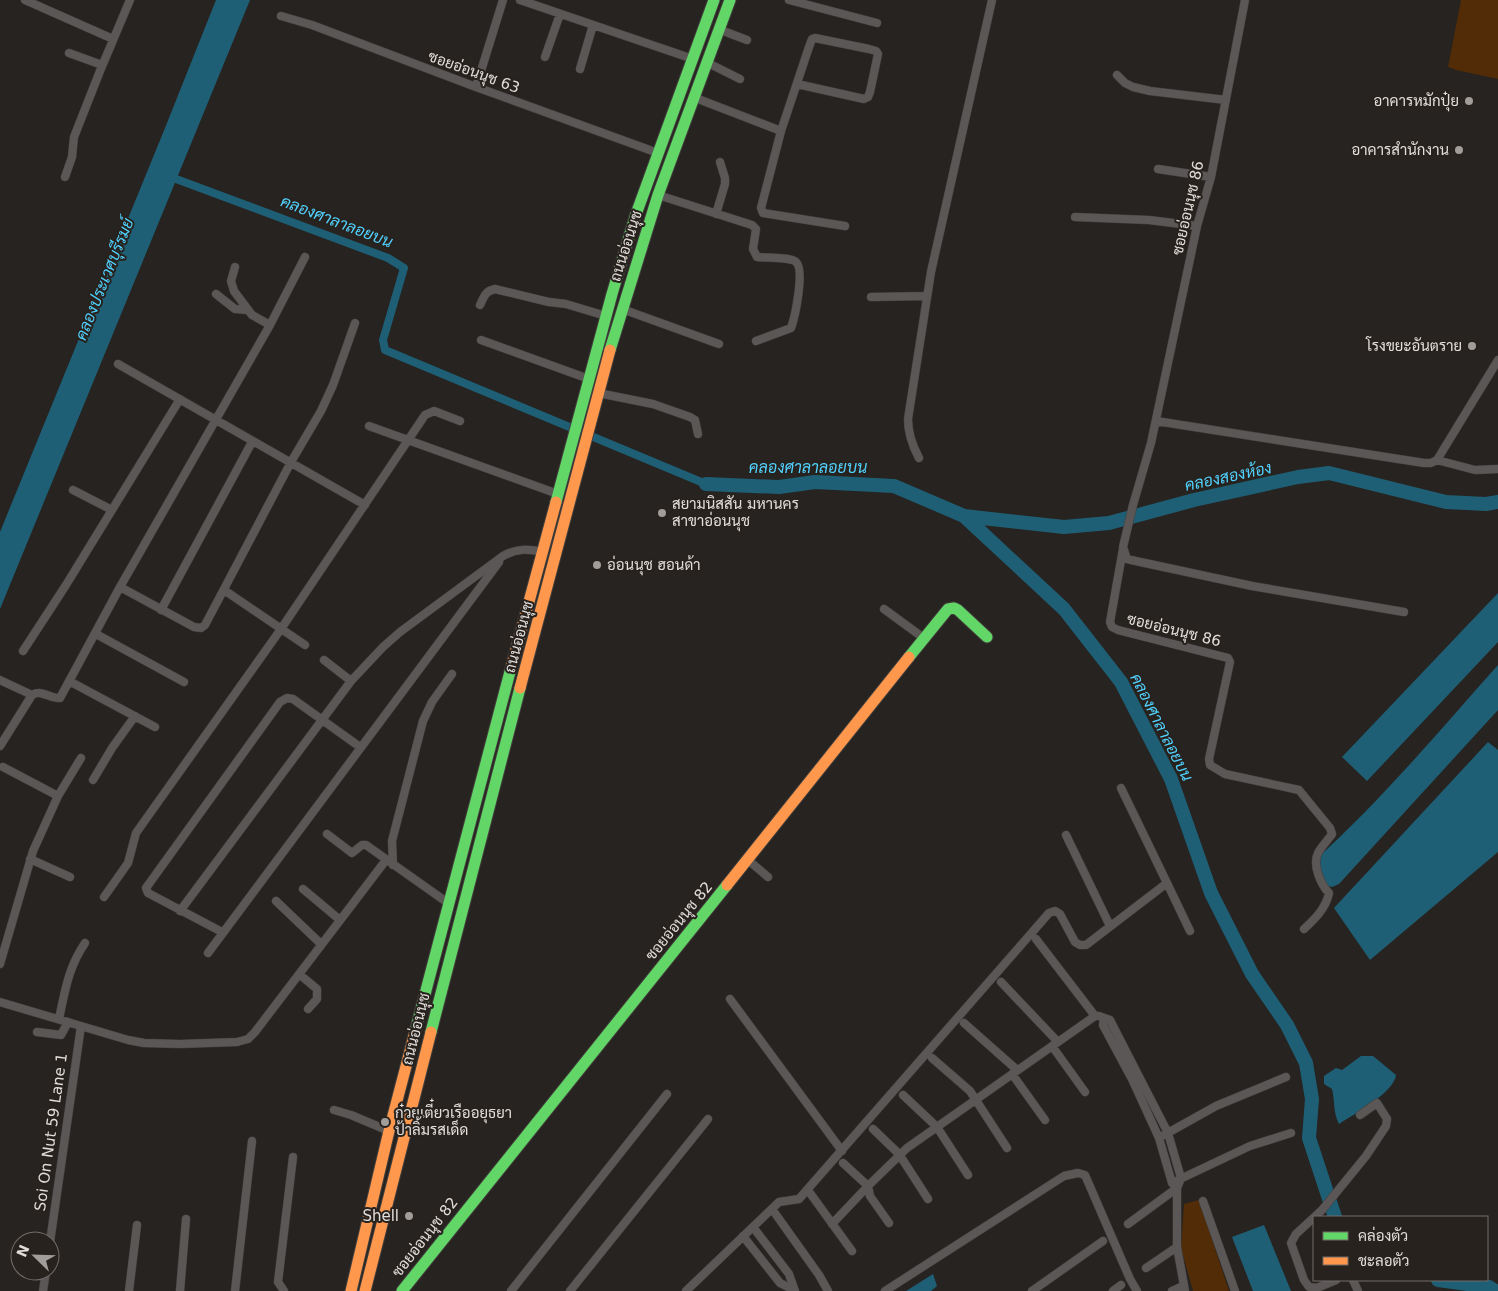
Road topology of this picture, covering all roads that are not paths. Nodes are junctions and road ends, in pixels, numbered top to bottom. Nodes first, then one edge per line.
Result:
1 (25, 0) edge
2 (130, 0) edge
3 (504, 0) edge
4 (520, 0) edge
5 (714, 0) edge
6 (788, 0) edge
7 (992, 0) edge
8 (1245, 0) edge
9 (41, 3) edge
10 (729, 3) edge
11 (560, 14) junction
12 (280, 16) dead end
13 (877, 23) dead end
14 (593, 25) junction
15 (718, 29) junction
16 (113, 39) junction
17 (747, 40) dead end
18 (70, 53) dead end
19 (545, 57) dead end
20 (693, 59) junction
21 (706, 62) junction
22 (102, 65) junction
23 (580, 69) dead end
24 (1116, 75) dead end
25 (740, 79) dead end
26 (797, 84) junction
27 (476, 87) junction
28 (694, 97) junction
29 (1226, 100) junction
30 (781, 131) junction
31 (658, 153) junction
32 (720, 162) dead end
33 (1158, 170) dead end
34 (65, 177) dead end
35 (1211, 177) junction
36 (658, 195) junction
37 (716, 214) junction
38 (1075, 217) dead end
39 (845, 226) dead end
40 (1197, 226) junction
41 (305, 257) dead end
42 (235, 267) dead end
43 (216, 294) dead end
44 (927, 296) junction
45 (870, 297) dead end
46 (480, 305) dead end
47 (622, 309) junction
48 (247, 310) junction
49 (606, 316) junction
50 (355, 323) dead end
51 (270, 325) junction
52 (481, 340) dead end
53 (756, 341) dead end
54 (719, 344) dead end
55 (1498, 360) edge
56 (118, 364) dead end
57 (589, 379) junction
58 (598, 393) junction
59 (180, 400) junction
60 (216, 420) junction
61 (460, 421) dead end
62 (1156, 421) junction
63 (369, 426) dead end
64 (698, 434) dead end
65 (408, 441) junction
66 (252, 442) junction
67 (919, 458) dead end
68 (1437, 460) junction
69 (291, 462) junction
70 (1498, 469) edge
71 (73, 490) dead end
72 (558, 494) junction
73 (365, 505) junction
74 (112, 510) junction
75 (1123, 547) junction
76 (543, 552) junction
77 (503, 556) junction
78 (120, 587) junction
79 (224, 590) junction
80 (884, 609) dead end
81 (161, 610) junction
82 (1404, 612) dead end
83 (281, 629) junction
84 (96, 634) junction
85 (986, 637) dead end
86 (924, 639) junction
87 (305, 645) dead end
88 (23, 651) dead end
89 (324, 660) dead end
90 (452, 674) dead end
91 (0, 680) edge
92 (69, 681) junction
93 (351, 681) junction
94 (184, 682) dead end
95 (32, 695) junction
96 (135, 716) junction
97 (322, 719) junction
98 (155, 726) dead end
99 (0, 746) edge
100 (360, 747) junction
101 (81, 758) dead end
102 (3, 768) dead end
103 (94, 780) dead end
104 (1121, 788) dead end
105 (58, 796) junction
106 (327, 834) dead end
107 (1066, 835) dead end
108 (31, 856) junction
109 (748, 860) junction
110 (389, 862) junction
111 (70, 877) dead end
112 (768, 877) dead end
113 (1167, 884) junction
114 (303, 888) dead end
115 (104, 897) dead end
116 (276, 901) dead end
117 (448, 903) junction
118 (180, 911) junction
119 (340, 920) junction
120 (1110, 926) junction
121 (1304, 929) dead end
122 (1190, 931) dead end
123 (222, 932) junction
124 (1036, 939) dead end
125 (85, 944) dead end
126 (321, 944) junction
127 (436, 950) junction
128 (208, 953) dead end
129 (450, 955) junction
130 (0, 964) edge
131 (299, 974) junction
132 (1001, 982) dead end
133 (730, 999) dead end
134 (0, 1002) edge
135 (308, 1009) dead end
136 (1095, 1016) junction
137 (1104, 1018) junction
138 (59, 1019) junction
139 (68, 1022) junction
140 (964, 1023) dead end
141 (80, 1026) junction
142 (38, 1032) dead end
143 (1055, 1044) junction
144 (932, 1058) dead end
145 (1014, 1072) junction
146 (1286, 1077) dead end
147 (1085, 1092) dead end
148 (667, 1094) dead end
149 (903, 1095) dead end
150 (975, 1100) junction
151 (334, 1110) dead end
152 (1360, 1115) dead end
153 (708, 1119) dead end
154 (1045, 1120) dead end
155 (937, 1127) junction
156 (873, 1128) dead end
157 (389, 1131) junction
158 (1291, 1133) dead end
159 (1168, 1134) junction
160 (1159, 1138) junction
161 (252, 1141) dead end
162 (1007, 1148) dead end
163 (842, 1151) junction
164 (899, 1154) junction
165 (292, 1157) dead end
166 (843, 1163) dead end
167 (968, 1174) dead end
168 (1181, 1178) junction
169 (868, 1186) junction
170 (1174, 1186) junction
171 (810, 1193) dead end
172 (928, 1199) dead end
173 (1203, 1201) dead end
174 (772, 1209) junction
175 (1316, 1216) edge
176 (1313, 1218) edge
177 (186, 1220) dead end
178 (889, 1223) dead end
179 (832, 1224) junction
180 (1128, 1224) dead end
181 (137, 1225) dead end
182 (753, 1227) junction
183 (52, 1231) edge
184 (743, 1236) junction
185 (1103, 1241) dead end
186 (1177, 1247) junction
187 (852, 1251) dead end
188 (1146, 1268) dead end
189 (1334, 1281) edge
190 (1121, 1285) dead end
191 (1184, 1288) edge
192 (794, 1290) edge
193 (129, 1291) edge
194 (180, 1291) edge
195 (235, 1291) edge
196 (284, 1291) edge
197 (351, 1291) edge
198 (365, 1291) edge
199 (402, 1291) edge
200 (511, 1291) edge
201 (570, 1291) edge
202 (686, 1291) edge
203 (828, 1291) edge
204 (885, 1291) edge
205 (1032, 1291) edge
206 (1113, 1291) edge
207 (1138, 1291) edge
208 (1172, 1291) edge
209 (1235, 1291) edge

1 - 9 street
2 - 16 street
3 - 27 street
4 - 11 street
5 - 10 main road
5 - 20 main road, ถนนอ่อนนุช
6 - 13 street
7 - 44 street
8 - 29 street, ซอยอ่อนนุช 86
9 - 16 street
10 - 15 main road, ถนนอ่อนนุช
11 - 14 street
11 - 19 street
12 - 27 street, ซอยอ่อนนุช 63
14 - 20 street
14 - 23 street
15 - 17 street
15 - 21 main road, ถนนอ่อนนุช
16 - 22 street
18 - 22 street
20 - 31 main road, ถนนอ่อนนุช
21 - 25 street
21 - 28 main road, ถนนอ่อนนุช
22 - 34 street
24 - 29 street
26 - 26 street
26 - 30 street
27 - 31 street, ซอยอ่อนนุช 63
28 - 30 street
28 - 36 main road, ถนนอ่อนนุช
29 - 35 street, ซอยอ่อนนุช 86
30 - 39 street
31 - 49 main road, ถนนอ่อนนุช
32 - 37 street
33 - 35 street
35 - 40 street, ซอยอ่อนนุช 86
36 - 37 street
36 - 47 main road, ถนนอ่อนนุช
37 - 53 street
38 - 40 street
40 - 62 street, ซอยอ่อนนุช 86
41 - 51 street
42 - 48 street
43 - 48 street
44 - 45 street
44 - 67 street
46 - 49 street
47 - 54 street
47 - 58 main road, ถนนอ่อนนุช
48 - 51 street
49 - 57 main road, ถนนอ่อนนุช
50 - 69 street
51 - 60 street
52 - 57 street
55 - 68 street
56 - 59 street
57 - 72 main road, ถนนอ่อนนุช
58 - 64 street
58 - 129 main road, ถนนอ่อนนุช
59 - 60 street
59 - 74 street
60 - 66 street
60 - 78 street
61 - 65 street
62 - 68 street
62 - 75 street, ซอยอ่อนนุช 86
63 - 65 street
65 - 72 street
65 - 73 street
66 - 69 street
66 - 81 street
68 - 70 street
69 - 73 street
69 - 79 street
71 - 74 street
72 - 76 main road, ถนนอ่อนนุช
73 - 83 street
74 - 88 street
75 - 82 street
75 - 121 street, ซอยอ่อนนุช 86
76 - 77 street
76 - 117 main road, ถนนอ่อนนุช
77 - 93 street
77 - 100 street
78 - 81 street
78 - 84 street
79 - 81 street
79 - 83 street
80 - 86 street
83 - 87 street
83 - 115 street
84 - 92 street
84 - 94 street
85 - 86 main road, ซอยอ่อนนุช 82
86 - 109 main road, ซอยอ่อนนุช 82
89 - 93 street
90 - 110 street
91 - 95 street
92 - 95 street
92 - 96 street
93 - 97 street
95 - 99 street
96 - 98 street
96 - 103 street
97 - 100 street
97 - 118 street
97 - 118 street
100 - 123 street
101 - 105 street
102 - 105 street
104 - 113 street
105 - 108 street
106 - 110 street
107 - 120 street
108 - 111 street
108 - 130 street
109 - 112 street
109 - 199 main road, ซอยอ่อนนุช 82
110 - 117 street
110 - 119 street
113 - 120 street
113 - 122 street
114 - 119 street
116 - 126 street
117 - 127 main road, ถนนอ่อนนุช
118 - 123 street
119 - 126 street
120 - 163 street
123 - 128 street
124 - 136 street
125 - 138 street
126 - 131 street
127 - 129 main road
127 - 157 main road, ถนนอ่อนนุช
129 - 198 main road, ถนนอ่อนนุช
131 - 135 street
131 - 141 street
132 - 143 street
133 - 163 street
134 - 138 street
136 - 137 street
136 - 143 street
137 - 159 street
137 - 160 street
138 - 139 street
139 - 141 street
139 - 142 street
140 - 145 street
141 - 183 street, Soi On Nut 59 Lane 1
143 - 145 street
143 - 147 street
144 - 150 street
145 - 150 street
145 - 154 street
146 - 159 street
148 - 200 street
149 - 155 street
150 - 155 street
150 - 162 street
151 - 157 street
152 - 175 street
153 - 201 street
155 - 164 street
155 - 167 street
156 - 164 street
157 - 197 main road, ถนนอ่อนนุช
158 - 168 street
159 - 160 street
159 - 168 street
160 - 170 street
161 - 195 street
163 - 174 street
164 - 169 street
164 - 172 street
165 - 196 street
166 - 169 street
168 - 170 street
169 - 178 street
169 - 179 street
170 - 180 street
170 - 186 street
171 - 179 street
173 - 209 street
174 - 182 street
174 - 203 street
176 - 189 street
177 - 194 street
179 - 187 street
181 - 193 street
182 - 184 street
182 - 192 street
184 - 192 street
184 - 202 street
185 - 205 street
186 - 188 street
186 - 191 street
190 - 206 street
191 - 208 street
204 - 207 street

